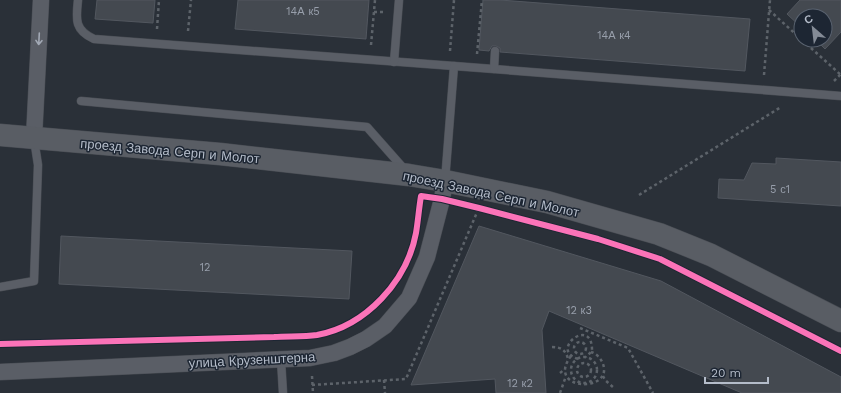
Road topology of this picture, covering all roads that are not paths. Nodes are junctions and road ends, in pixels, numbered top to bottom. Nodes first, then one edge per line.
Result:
1 (41, 0) edge
2 (78, 0) edge
3 (399, 0) edge
4 (495, 51) dead end
5 (394, 62) junction
6 (452, 66) junction
7 (494, 70) junction
8 (841, 96) edge
9 (81, 101) dead end
10 (0, 135) edge
11 (34, 138) junction
12 (409, 176) junction
13 (444, 190) junction
14 (0, 287) edge
15 (841, 321) edge
16 (281, 360) junction
17 (0, 372) edge
18 (283, 393) edge

1 -> 11 street
2 - 5 lane
3 - 5 lane
4 - 7 lane
5 - 6 lane
6 - 7 lane
6 - 13 lane
7 - 8 lane
9 - 12 lane
10 - 11 street, проезд Завода Серп и Молот
11 - 12 street, проезд Завода Серп и Молот
11 - 14 lane
12 - 13 street, проезд Завода Серп и Молот
13 - 15 street, проезд Завода Серп и Молот
13 - 16 street, улица Крузенштерна
16 - 17 street, улица Крузенштерна
16 - 18 lane

